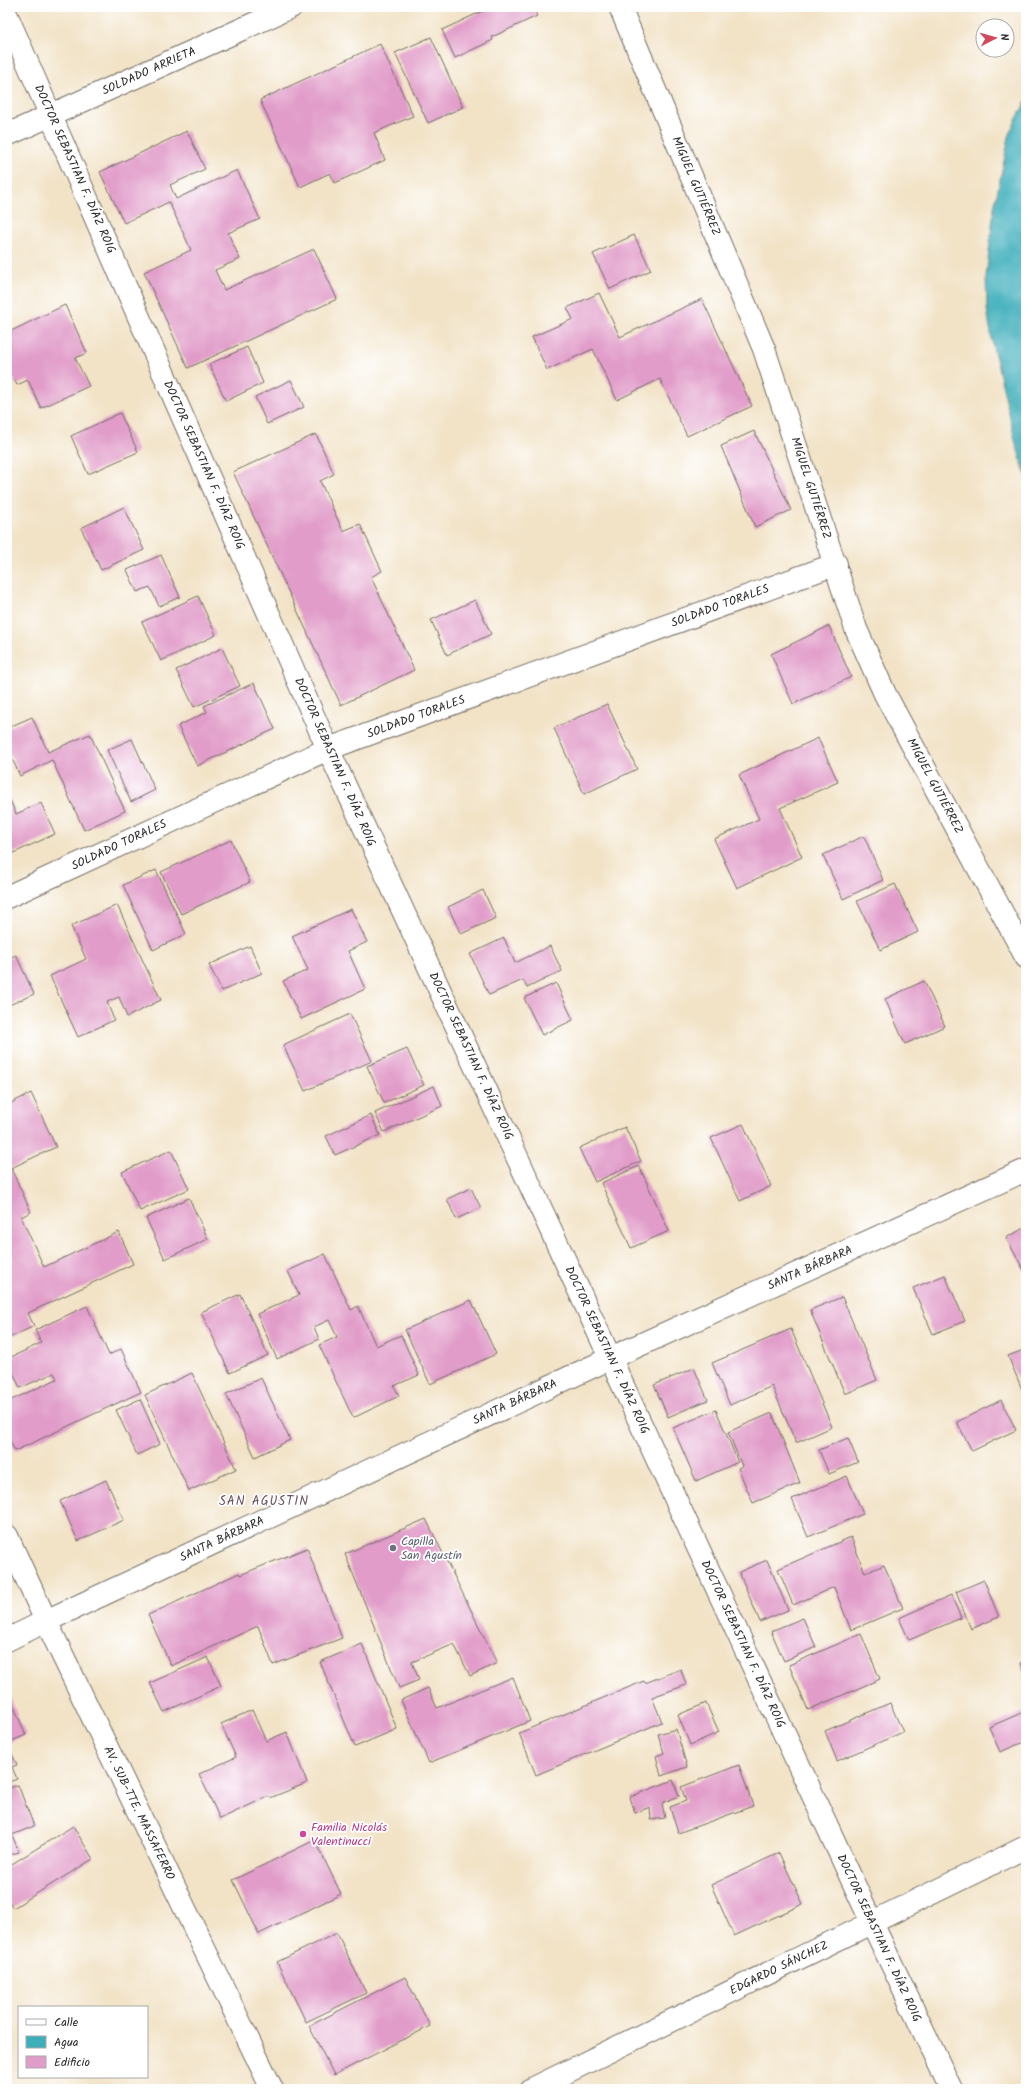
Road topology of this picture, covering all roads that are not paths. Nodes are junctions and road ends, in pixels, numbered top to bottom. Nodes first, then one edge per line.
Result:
1 (291, 7) edge
2 (620, 7) edge
3 (7, 16) edge
4 (52, 116) junction
5 (7, 135) edge
6 (836, 564) junction
7 (328, 749) junction
8 (7, 897) edge
9 (1026, 957) edge
10 (1026, 1170) edge
11 (611, 1358) junction
12 (7, 1536) edge
13 (46, 1621) junction
14 (7, 1640) edge
15 (1026, 1847) edge
16 (872, 1923) junction
17 (272, 2089) edge
18 (532, 2089) edge
19 (951, 2089) edge

1 - 4 street, SOLDADO ARRIETA
2 - 6 street, MIGUEL GUTIÉRREZ
3 - 4 street, DOCTOR SEBASTIAN F. DÍAZ ROIG
4 - 5 street, SOLDADO ARRIETA
4 - 7 street, DOCTOR SEBASTIAN F. DÍAZ ROIG
6 - 7 street, SOLDADO TORALES
6 - 9 street, MIGUEL GUTIÉRREZ
7 - 8 street, SOLDADO TORALES
7 - 11 street, DOCTOR SEBASTIAN F. DÍAZ ROIG
10 - 11 street, SANTA BÁRBARA
11 - 13 street, SANTA BÁRBARA
11 - 16 street, DOCTOR SEBASTIAN F. DÍAZ ROIG
12 - 13 street, AV. SUB-TTE. MASSAFERRO
13 - 14 street, SANTA BÁRBARA
13 - 17 street, AV. SUB-TTE. MASSAFERRO
15 - 16 street, EDGARDO SÁNCHEZ
16 - 18 street, EDGARDO SÁNCHEZ
16 - 19 street, DOCTOR SEBASTIAN F. DÍAZ ROIG

